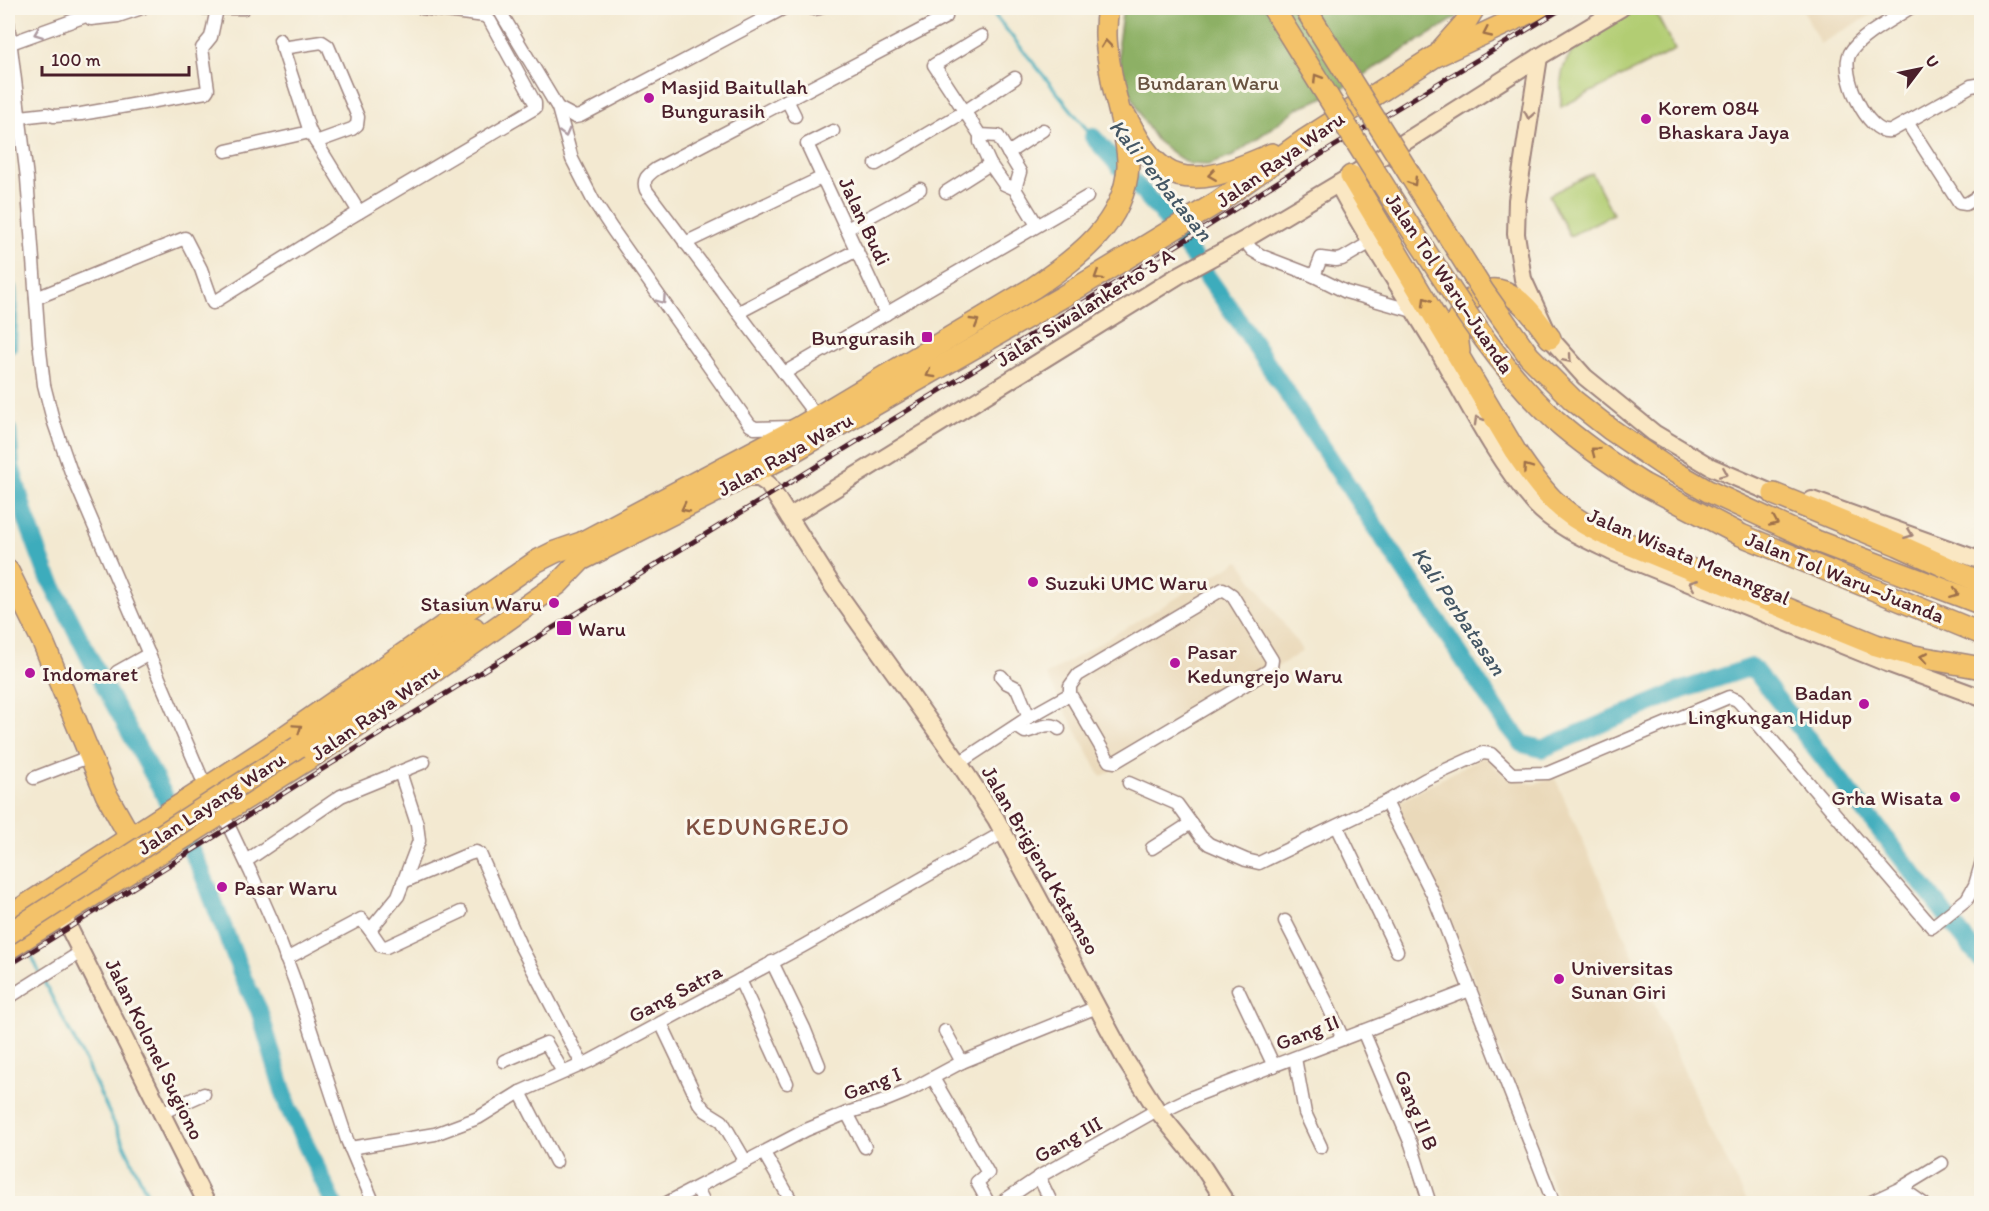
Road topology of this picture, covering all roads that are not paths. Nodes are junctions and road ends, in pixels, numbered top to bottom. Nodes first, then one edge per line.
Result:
1 (108, 8) edge
2 (142, 8) edge
3 (211, 8) edge
4 (244, 8) edge
5 (422, 8) edge
6 (498, 8) edge
7 (784, 8) edge
8 (811, 8) edge
9 (820, 8) edge
10 (1108, 8) edge
11 (1273, 8) edge
12 (1305, 8) edge
13 (1474, 8) edge
14 (1512, 8) edge
15 (1524, 8) edge
16 (1539, 8) edge
17 (1621, 8) edge
18 (1910, 8) edge
19 (946, 17) dead end
20 (69, 21) junction
21 (8, 23) edge
22 (982, 36) dead end
23 (9, 44) edge
24 (1434, 57) junction
25 (1539, 57) junction
26 (530, 59) junction
27 (515, 66) junction
28 (1015, 78) dead end
29 (1113, 81) junction
30 (1982, 87) edge
31 (787, 100) junction
32 (558, 108) junction
33 (964, 112) junction
34 (795, 116) dead end
35 (20, 117) junction
36 (1907, 122) junction
37 (1043, 130) dead end
38 (833, 131) dead end
39 (980, 135) junction
40 (313, 137) junction
41 (1306, 139) junction
42 (226, 151) dead end
43 (1008, 153) junction
44 (876, 164) dead end
45 (990, 164) junction
46 (823, 177) junction
47 (1345, 180) junction
48 (920, 189) dead end
49 (1015, 189) junction
50 (946, 192) dead end
51 (1982, 194) edge
52 (1087, 197) dead end
53 (359, 212) junction
54 (1037, 225) junction
55 (847, 229) junction
56 (1244, 240) junction
57 (1371, 242) junction
58 (685, 243) junction
59 (857, 250) junction
60 (1314, 276) junction
61 (36, 297) junction
62 (743, 310) dead end
63 (1413, 311) junction
64 (886, 314) junction
65 (1550, 338) junction
66 (1462, 363) junction
67 (784, 373) junction
68 (809, 422) junction
69 (780, 459) junction
70 (743, 478) junction
71 (768, 484) junction
72 (1774, 494) junction
73 (789, 517) junction
74 (581, 552) junction
75 (1982, 561) edge
76 (8, 571) edge
77 (1982, 583) edge
78 (1982, 604) edge
79 (1982, 634) edge
80 (148, 654) junction
81 (1982, 668) edge
82 (117, 672) dead end
83 (1001, 676) dead end
84 (1070, 694) junction
85 (1982, 698) edge
86 (1029, 717) junction
87 (1016, 726) junction
88 (1059, 729) dead end
89 (91, 756) junction
90 (424, 762) dead end
91 (959, 763) junction
92 (400, 772) junction
93 (34, 778) dead end
94 (1129, 783) dead end
95 (206, 788) junction
96 (106, 794) junction
97 (1386, 802) junction
98 (223, 814) junction
99 (1191, 824) junction
100 (148, 826) junction
101 (1337, 826) junction
102 (1004, 832) junction
103 (1152, 848) dead end
104 (160, 853) junction
105 (96, 860) junction
106 (246, 861) junction
107 (1982, 861) edge
108 (403, 882) junction
109 (15, 912) edge
110 (461, 912) dead end
111 (62, 914) junction
112 (1285, 921) dead end
113 (370, 930) junction
114 (16, 940) edge
115 (1396, 951) dead end
116 (81, 952) junction
117 (286, 959) junction
118 (772, 962) junction
119 (740, 980) junction
120 (1238, 990) dead end
121 (1470, 990) junction
122 (8, 998) edge
123 (1097, 1007) junction
124 (661, 1023) junction
125 (945, 1031) dead end
126 (1363, 1031) junction
127 (1343, 1039) junction
128 (1295, 1058) junction
129 (504, 1062) dead end
130 (962, 1062) junction
131 (582, 1064) junction
132 (819, 1065) dead end
133 (1274, 1066) junction
134 (563, 1072) junction
135 (933, 1078) junction
136 (787, 1083) dead end
137 (520, 1092) junction
138 (204, 1094) dead end
139 (1158, 1112) junction
140 (161, 1113) junction
141 (847, 1113) junction
142 (865, 1147) dead end
143 (1321, 1147) dead end
144 (350, 1148) junction
145 (764, 1153) junction
146 (556, 1162) dead end
147 (746, 1162) junction
148 (1942, 1163) dead end
149 (1039, 1177) junction
150 (698, 1188) junction
151 (1901, 1188) junction
152 (207, 1203) edge
153 (374, 1203) edge
154 (665, 1203) edge
155 (705, 1203) edge
156 (792, 1203) edge
157 (988, 1203) edge
158 (999, 1203) edge
159 (1052, 1203) edge
160 (1227, 1203) edge
161 (1430, 1203) edge
162 (1554, 1203) edge
163 (1867, 1203) edge
164 (1924, 1203) edge

1 - 20 street
2 - 20 street
3 - 4 street
3 - 35 street
5 - 27 street
6 - 26 street
7 - 32 street
8 - 9 street
29 -> 10 highway, Jalan Raya Waru
79 -> 11 highway, Jalan Tol Waru–Juanda, bridge
12 -> 78 highway, Jalan Tol Waru–Juanda, bridge
13 - 24 highway
14 - 15 highway
16 -> 24 highway
17 - 25 street, Jalan Siwalankerto 3 A
18 - 36 street
19 - 31 street
20 -> 23 street
21 - 23 street
22 - 33 street
23 - 35 street
24 - 41 highway, Jalan Raya Waru
25 - 47 street, Jalan Siwalankerto 3 A
25 -> 65 street
26 - 27 street
26 - 32 street
27 - 53 street
28 - 33 street
41 -> 29 highway
68 -> 29 highway, Jalan Raya Waru
30 - 36 street
31 - 34 street
31 - 58 street
32 -> 68 street
33 - 39 street
33 - 44 street
35 - 61 street
36 - 51 street
37 - 43 street
38 - 46 street, Jalan Budi
39 - 43 street
39 - 45 street
40 - 40 street
40 - 42 street
40 - 53 street
41 -> 69 highway, Jalan Raya Waru
43 - 49 street
45 - 49 street
45 - 50 street
46 - 55 street, Jalan Budi
46 - 58 street
47 - 56 street, Jalan Siwalankerto 3 A
47 - 57 street, Jalan Wisata Menanggal
66 -> 47 highway
48 - 55 street
49 - 54 street
52 - 54 street
53 - 61 street
54 - 64 street
55 - 59 street, Jalan Budi
56 - 60 street
56 - 73 street, Jalan Siwalankerto 3 A
57 - 60 street
57 - 63 street, Jalan Wisata Menanggal
58 - 67 street
59 - 62 street
59 - 64 street, Jalan Budi
60 - 63 street
61 - 80 street
85 -> 63 street, Jalan Wisata Menanggal
64 - 67 street
65 - 66 highway
65 -> 72 street
81 -> 66 highway
67 - 68 street
68 - 74 highway, Jalan Raya Waru
69 - 70 highway, Jalan Raya Waru
69 - 71 street
70 - 71 street
70 -> 74 highway, Jalan Raya Waru
71 - 73 street, Jalan Brigjend Katamso
72 -> 75 street
72 - 77 highway
73 - 91 street, Jalan Brigjend Katamso
95 -> 74 highway, Jalan Raya Waru
74 - 98 highway, Jalan Raya Waru
74 - 114 highway, Jalan Layang Waru, bridge
76 - 89 highway
80 - 82 street
80 - 95 street
83 - 86 street
84 - 84 street
84 - 86 street
86 - 87 street
87 - 88 street
87 - 91 street
89 - 93 street
89 - 96 highway
90 - 92 street
91 - 102 street, Jalan Brigjend Katamso
92 - 106 street
92 - 108 street
94 - 99 street
95 - 100 highway, Jalan Raya Waru
96 - 100 highway
96 - 100 highway
96 - 105 highway
97 - 101 street
97 - 107 street
97 - 121 street
98 - 104 highway, Jalan Raya Waru
98 - 106 street
99 - 101 street
99 - 103 street
100 - 104 highway
100 - 105 highway, Jalan Raya Waru
101 - 115 street
102 - 118 street, Gang Satra
102 - 123 street, Jalan Brigjend Katamso
104 - 111 highway, Jalan Raya Waru
105 - 109 highway, Jalan Raya Waru
106 - 117 street
108 - 113 street
108 - 131 street
110 - 113 street
111 - 114 highway, Jalan Raya Waru
111 - 116 street, Jalan Kolonel Sugiono
112 - 127 street
113 - 117 street
116 - 122 street
116 - 140 street, Jalan Kolonel Sugiono
117 - 144 street
118 - 119 street, Gang Satra
118 - 132 street
119 - 124 street, Gang Satra
119 - 136 street
120 - 133 street
121 - 126 street, Gang II
121 - 162 street
123 - 130 street, Gang I
123 - 139 street, Jalan Brigjend Katamso
124 - 131 street, Gang Satra
124 - 147 street
125 - 130 street
126 - 127 street, Gang II
126 - 161 street, Gang II B
127 - 128 street, Gang II
128 - 133 street, Gang II
128 - 143 street
129 - 134 street
130 - 135 street, Gang I
131 - 134 street, Gang Satra
133 - 139 street, Gang II
134 - 137 street, Gang Satra
135 - 141 street, Gang I
135 - 157 street
137 - 144 street, Gang Satra
137 - 146 street
138 - 140 street
139 - 149 street, Gang III
139 - 160 street, Jalan Brigjend Katamso
140 - 152 street, Jalan Kolonel Sugiono
141 - 142 street
141 - 145 street, Gang I
144 - 153 street
145 - 147 street, Gang I
145 - 156 street
147 - 150 street, Gang I
148 - 151 street
149 - 158 street, Gang III
149 - 159 street
150 - 154 street, Gang I
150 - 155 street
151 - 163 street
151 - 164 street

